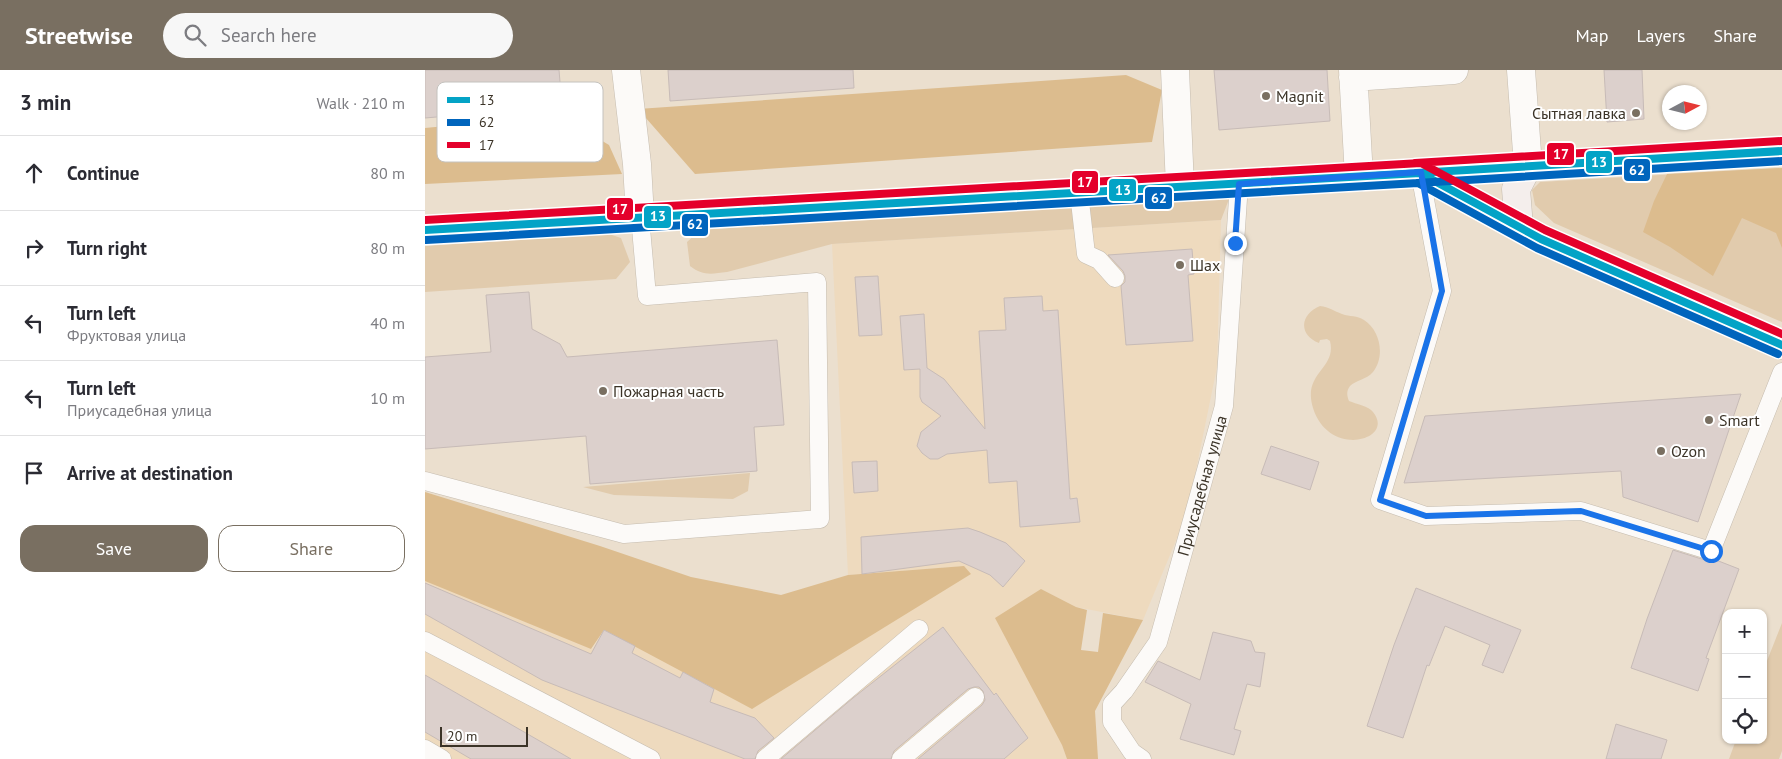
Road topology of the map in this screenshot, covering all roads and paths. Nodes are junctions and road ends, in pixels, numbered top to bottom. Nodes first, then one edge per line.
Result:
1 (627, 70) edge
2 (1175, 70) edge
3 (1454, 70) edge
4 (1521, 70) edge
5 (1353, 73) edge
6 (1782, 151) edge
7 (1528, 166) junction
8 (1421, 172) junction
9 (1359, 177) junction
10 (1239, 184) junction
11 (1180, 187) junction
12 (1079, 193) junction
13 (640, 218) junction
14 (1519, 227) junction
15 (425, 230) edge
16 (1115, 278) dead end
17 (1782, 345) edge
18 (1782, 372) edge
19 (425, 481) edge
20 (919, 629) dead end
21 (425, 640) edge
22 (975, 697) dead end
23 (425, 749) edge
24 (442, 759) edge
25 (651, 759) edge
26 (765, 759) edge
27 (901, 759) edge
28 (1143, 759) edge

1 - 13 street
2 - 11 street
3 - 5 street
4 - 7 street
5 - 9 street
6 - 7 street
7 - 8 street
7 - 14 street
8 - 9 street
8 - 14 street
8 - 18 lane
9 - 10 street
10 - 11 street
10 - 28 lane, Приусадебная улица
11 - 12 street
12 - 13 street
12 - 16 lane
13 - 15 street
13 - 19 lane
14 - 17 street
20 - 26 lane
21 - 25 lane
22 - 27 lane
23 - 24 lane

